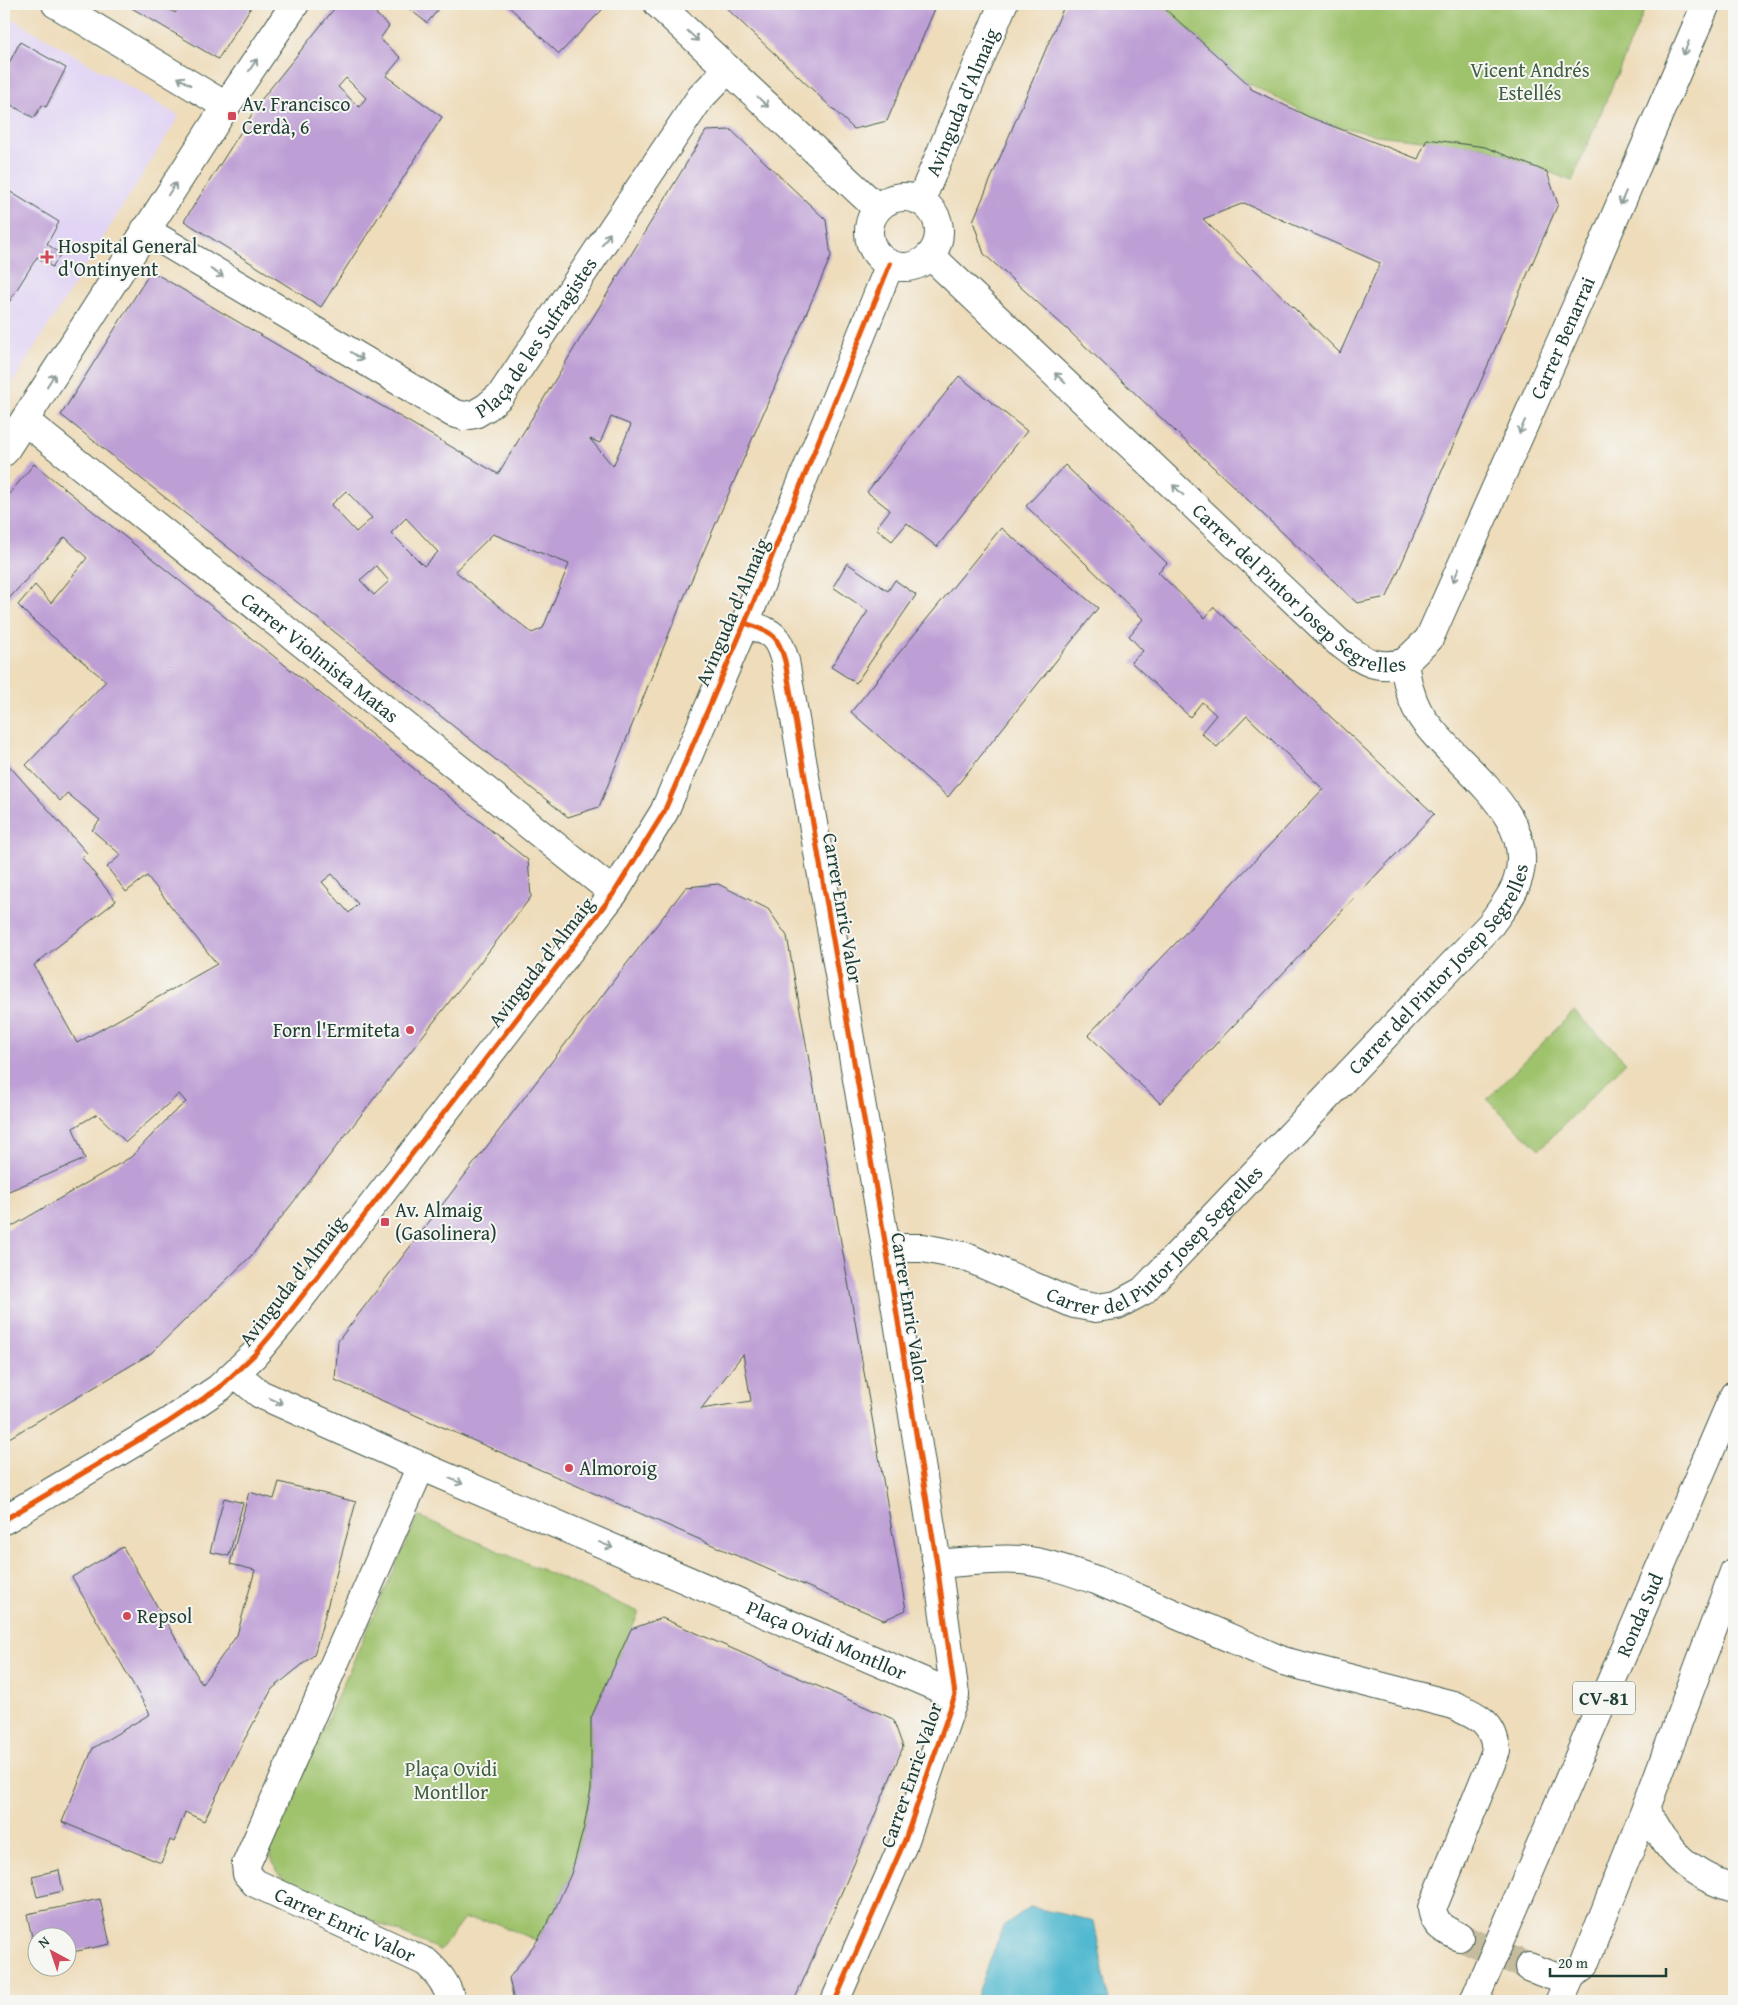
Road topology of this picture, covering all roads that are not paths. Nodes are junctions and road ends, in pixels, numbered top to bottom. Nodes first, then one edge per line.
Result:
1 (56, 4) edge
2 (295, 4) edge
3 (658, 4) edge
4 (1003, 4) edge
5 (1706, 4) edge
6 (728, 69) junction
7 (226, 106) junction
8 (921, 200) junction
9 (877, 208) junction
10 (145, 230) junction
11 (931, 256) junction
12 (890, 264) junction
13 (25, 421) junction
14 (4, 452) edge
15 (745, 623) junction
16 (1404, 663) junction
17 (614, 893) junction
18 (886, 1253) junction
19 (236, 1374) junction
20 (1734, 1395) edge
21 (421, 1466) junction
22 (4, 1520) edge
23 (937, 1564) junction
24 (1734, 1572) edge
25 (955, 1695) junction
26 (1646, 1808) junction
27 (1734, 1888) edge
28 (1459, 1937) tunnel mouth
29 (1529, 1967) tunnel mouth
30 (1571, 1976) junction
31 (451, 2001) edge
32 (835, 2001) edge
33 (1474, 2001) edge
34 (1560, 2001) edge

7 -> 1 street
7 -> 2 street
3 -> 6 street
4 - 8 street, Avinguda d'Almaig
5 -> 16 street, Carrer Benarrai
6 -> 9 street
10 -> 6 street, Plaça de les Sufragistes
10 -> 7 street
8 - 9 street
8 - 11 street
9 - 12 street
13 -> 10 street
11 - 12 street
16 -> 11 street, Carrer del Pintor Josep Segrelles
12 - 15 street, Avinguda d'Almaig
13 - 14 street
13 - 17 street, Carrer Violinista Matas
15 - 17 street, Avinguda d'Almaig
15 - 18 street, Carrer Enric Valor
16 - 18 street, Carrer del Pintor Josep Segrelles
17 - 19 street, Avinguda d'Almaig
18 - 23 street, Carrer Enric Valor
19 -> 21 street, Plaça Ovidi Montllor
19 - 22 street, Avinguda d'Almaig
20 - 33 street, Ronda Sud / CV-81
21 -> 25 street, Plaça Ovidi Montllor
21 - 31 street, Carrer Enric Valor
23 - 25 street, Carrer Enric Valor
23 - 28 street
24 - 26 street
25 - 32 street, Carrer Enric Valor
26 - 27 street
26 - 30 street
29 - 30 street
30 - 34 street

